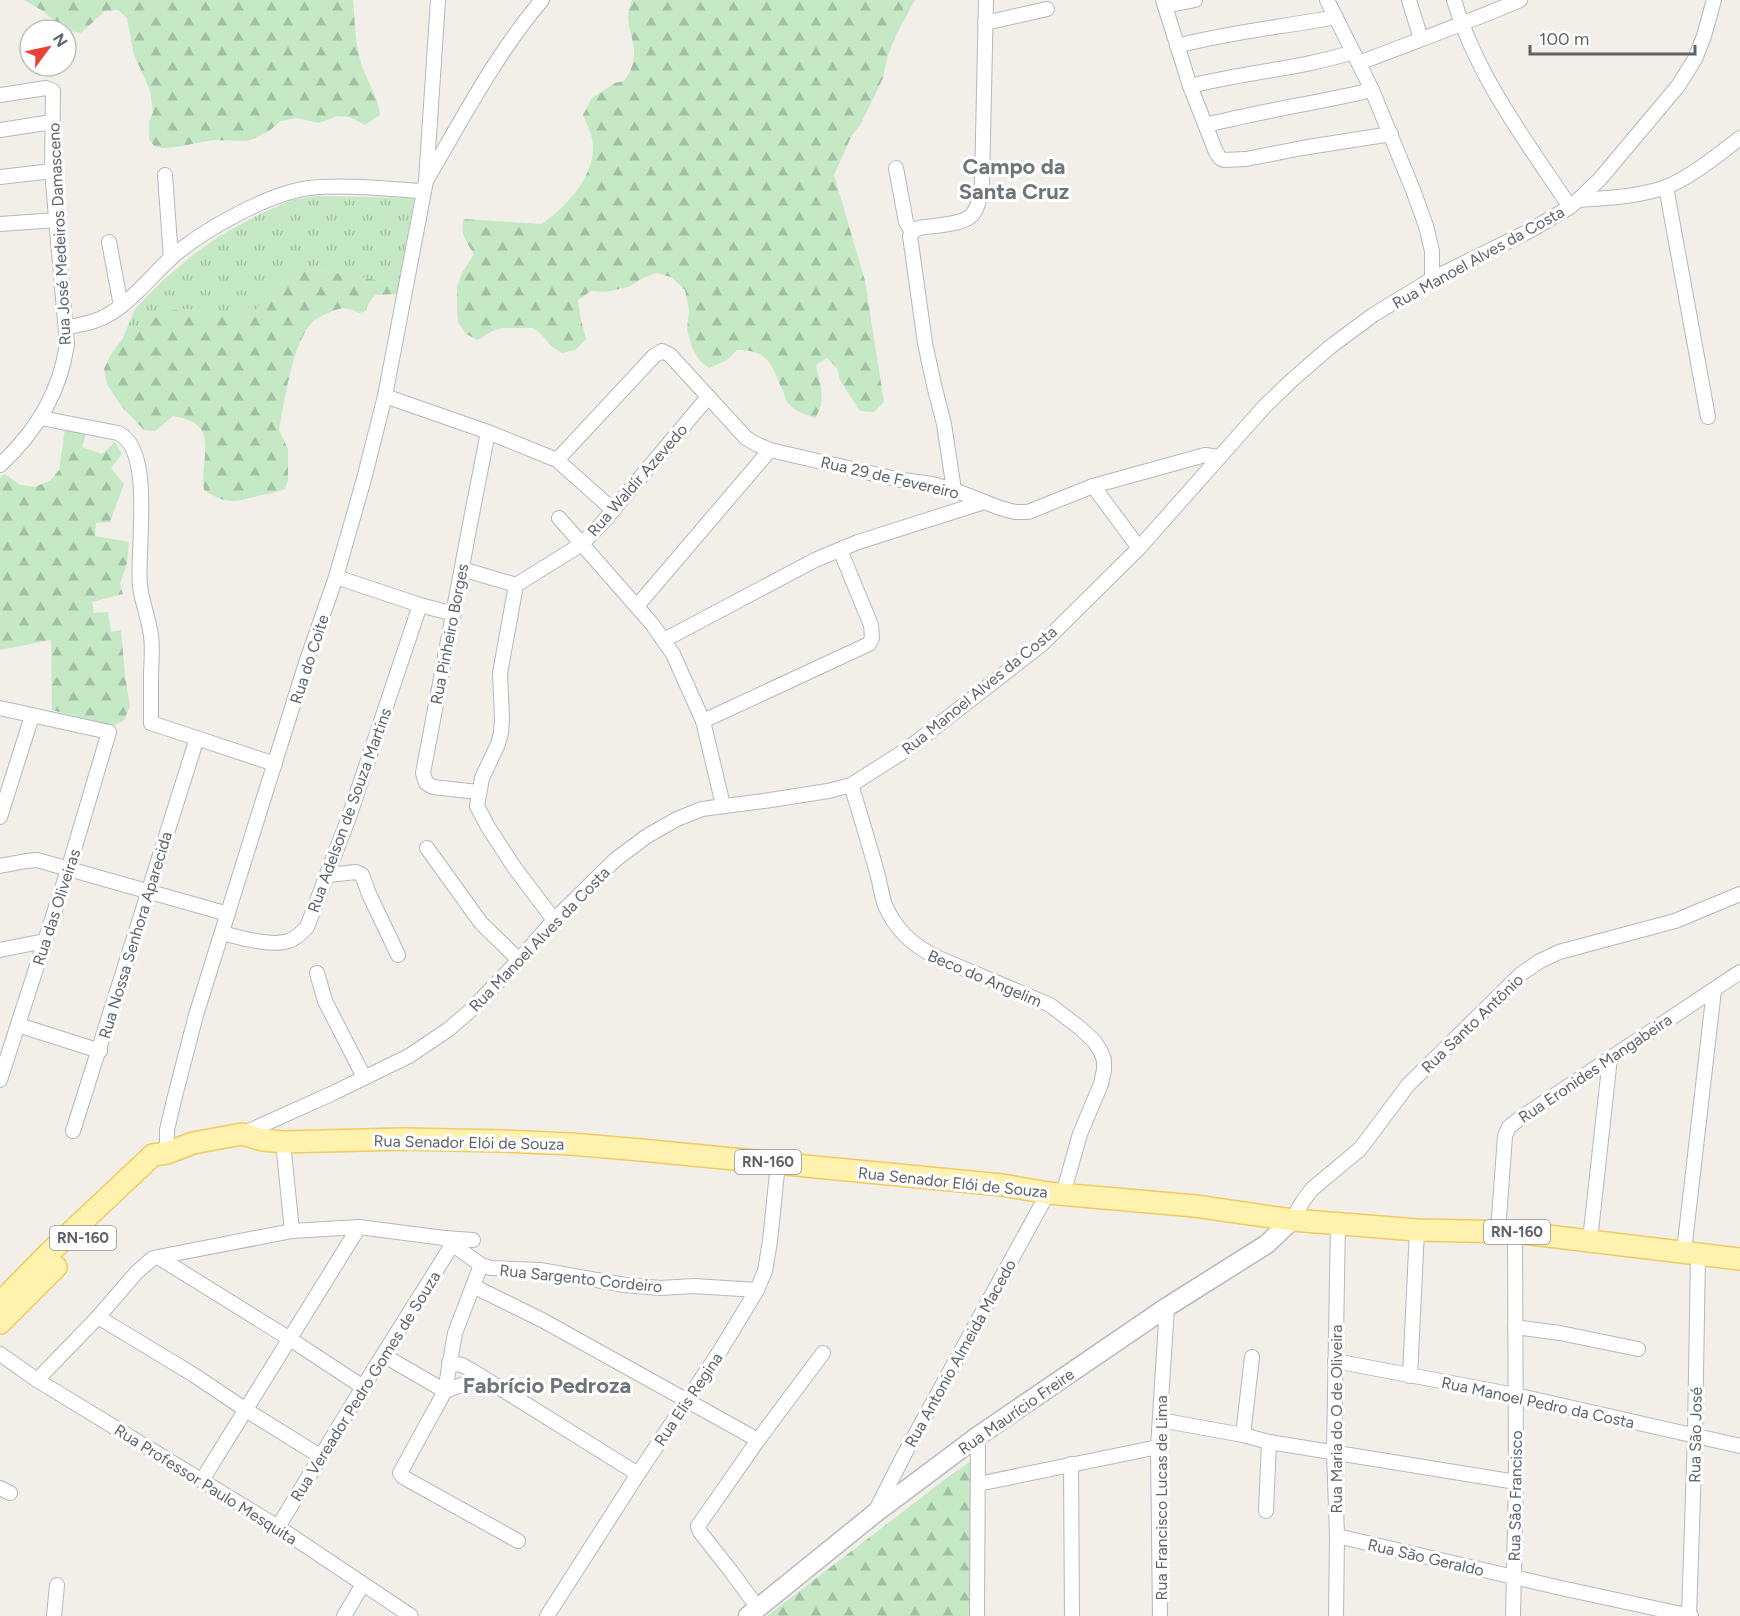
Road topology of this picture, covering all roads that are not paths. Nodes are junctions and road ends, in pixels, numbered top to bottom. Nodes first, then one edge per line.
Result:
1 (438, 0) edge
2 (542, 0) edge
3 (986, 0) edge
4 (1195, 0) edge
5 (1327, 0) edge
6 (1410, 0) edge
7 (1454, 0) edge
8 (1520, 0) edge
9 (1714, 0) edge
10 (1164, 3) edge
11 (1047, 9) dead end
12 (1336, 17) junction
13 (985, 23) junction
14 (1461, 25) junction
15 (1421, 39) junction
16 (1177, 46) junction
17 (1356, 58) junction
18 (1190, 86) junction
19 (1372, 90) junction
20 (0, 94) edge
21 (52, 122) junction
22 (1206, 125) junction
23 (0, 130) edge
24 (1390, 134) junction
25 (1740, 138) edge
26 (896, 168) dead end
27 (52, 171) junction
28 (165, 176) dead end
29 (0, 177) edge
30 (425, 186) junction
31 (1666, 187) junction
32 (1574, 204) junction
33 (57, 220) junction
34 (0, 224) edge
35 (912, 232) junction
36 (109, 242) dead end
37 (171, 258) junction
38 (1432, 279) junction
39 (121, 306) junction
40 (66, 328) junction
41 (385, 396) junction
42 (708, 397) junction
43 (1708, 417) dead end
44 (41, 418) junction
45 (488, 432) junction
46 (770, 450) junction
47 (1219, 457) junction
48 (557, 460) junction
49 (0, 465) edge
50 (1093, 486) junction
51 (954, 490) junction
52 (984, 502) junction
53 (613, 510) junction
54 (559, 518) dead end
55 (582, 544) junction
56 (1139, 548) junction
57 (840, 550) junction
58 (462, 569) junction
59 (336, 577) junction
60 (516, 585) junction
61 (420, 605) junction
62 (637, 606) junction
63 (454, 614) junction
64 (664, 640) junction
65 (0, 708) edge
66 (32, 716) junction
67 (703, 721) junction
68 (197, 738) junction
69 (274, 764) junction
70 (5, 783) edge
71 (850, 784) junction
72 (478, 792) junction
73 (723, 805) junction
74 (0, 817) edge
75 (427, 848) dead end
76 (0, 866) edge
77 (68, 870) junction
78 (328, 875) junction
79 (148, 893) junction
80 (1740, 894) edge
81 (228, 914) junction
82 (554, 920) junction
83 (222, 933) junction
84 (45, 941) junction
85 (0, 950) edge
86 (398, 955) dead end
87 (519, 960) junction
88 (1740, 972) edge
89 (317, 973) dead end
90 (1714, 990) junction
91 (17, 1029) junction
92 (0, 1037) edge
93 (99, 1051) junction
94 (1610, 1058) junction
95 (364, 1077) junction
96 (0, 1080) edge
97 (73, 1131) dead end
98 (242, 1134) junction
99 (283, 1142) junction
100 (167, 1153) junction
101 (778, 1163) junction
102 (1055, 1193) junction
103 (1292, 1220) junction
104 (1338, 1222) junction
105 (359, 1227) junction
106 (1417, 1230) junction
107 (292, 1231) junction
108 (1506, 1231) junction
109 (472, 1240) dead end
110 (1590, 1240) junction
111 (448, 1241) junction
112 (1691, 1252) junction
113 (158, 1257) junction
114 (54, 1258) junction
115 (1740, 1259) edge
116 (481, 1265) junction
117 (473, 1286) junction
118 (757, 1290) junction
119 (0, 1303) edge
120 (1167, 1307) junction
121 (98, 1317) junction
122 (0, 1323) edge
123 (1515, 1327) junction
124 (290, 1339) junction
125 (1638, 1349) dead end
126 (823, 1353) dead end
127 (0, 1354) edge
128 (383, 1355) junction
129 (1252, 1357) dead end
130 (1335, 1361) junction
131 (449, 1362) junction
132 (1410, 1376) junction
133 (37, 1380) junction
134 (485, 1380) junction
135 (363, 1387) junction
136 (445, 1391) junction
137 (1515, 1395) junction
138 (686, 1401) junction
139 (246, 1410) junction
140 (1160, 1420) junction
141 (1243, 1435) junction
142 (1695, 1436) junction
143 (978, 1437) junction
144 (758, 1440) junction
145 (1269, 1442) junction
146 (1740, 1446) edge
147 (1158, 1447) junction
148 (1334, 1452) junction
149 (320, 1456) junction
150 (1071, 1464) junction
151 (638, 1474) junction
152 (202, 1480) junction
153 (1516, 1482) junction
154 (978, 1484) junction
155 (1266, 1510) dead end
156 (874, 1514) junction
157 (278, 1527) junction
158 (1337, 1536) junction
159 (518, 1541) dead end
160 (1514, 1577) junction
161 (363, 1584) junction
162 (57, 1585) dead end
163 (753, 1612) edge
164 (54, 1616) edge
165 (344, 1616) edge
166 (411, 1616) edge
167 (547, 1616) edge
168 (977, 1616) edge
169 (1072, 1616) edge
170 (1160, 1616) edge
171 (1336, 1616) edge
172 (1513, 1616) edge
173 (1690, 1616) edge

1 - 30 street
2 - 30 street
3 - 13 street
4 - 10 street
5 - 12 street
6 - 15 street
7 - 14 street
8 - 14 street
9 - 32 street, Rua Manoel Alves da Costa
10 - 16 street
11 - 13 street
12 - 16 street
12 - 17 street
13 - 35 street
14 - 15 street
14 - 32 street
15 - 17 street
16 - 18 street
17 - 18 street
17 - 19 street
18 - 22 street
19 - 22 street
19 - 24 street
20 - 21 street, Rua José Medeiros Damasceno
21 - 23 street
21 - 27 street, Rua José Medeiros Damasceno
22 - 24 street
24 - 38 street
25 - 31 street
26 - 35 street
27 - 29 street
27 - 33 street, Rua José Medeiros Damasceno
28 - 37 street
30 - 37 street
30 - 41 street, Rua do Coite
31 - 32 street
31 - 43 street
32 - 38 street, Rua Manoel Alves da Costa
33 - 34 street
33 - 40 street, Rua José Medeiros Damasceno
35 - 51 street
36 - 39 street
37 - 39 street
38 - 47 street, Rua Manoel Alves da Costa
39 - 40 street
40 - 44 street, Rua José Medeiros Damasceno
41 - 45 street
41 - 59 street, Rua do Coite
42 - 46 street, Rua 29 de Fevereiro
42 - 48 street, Rua 29 de Fevereiro
42 - 53 street, Rua Waldir Azevedo
44 - 49 street, Rua José Medeiros Damasceno
44 - 68 street
45 - 48 street
45 - 58 street, Rua Pinheiro Borges
46 - 51 street, Rua 29 de Fevereiro
46 - 62 street
47 - 50 street, Rua 29 de Fevereiro
47 - 56 street, Rua Manoel Alves da Costa
48 - 53 street
50 - 52 street, Rua 29 de Fevereiro
50 - 56 street
51 - 52 street, Rua 29 de Fevereiro
52 - 57 street
53 - 55 street, Rua Waldir Azevedo
54 - 55 street
55 - 60 street, Rua Waldir Azevedo
55 - 62 street
56 - 71 street, Rua Manoel Alves da Costa
57 - 64 street
57 - 67 street
58 - 60 street
58 - 63 street, Rua Pinheiro Borges
59 - 61 street
59 - 69 street, Rua do Coite
60 - 72 street
61 - 63 street
61 - 78 street, Rua Adelson de Souza Martins
62 - 64 street
63 - 72 street, Rua Pinheiro Borges
64 - 67 street
65 - 66 street
66 - 70 street
66 - 77 street, Rua das Oliveiras
67 - 73 street
68 - 69 street
68 - 79 street, Rua Nossa Senhora Aparecida
69 - 81 street, Rua do Coite
70 - 74 street
71 - 73 street, Rua Manoel Alves da Costa
71 - 102 street, Beco do Angelim
72 - 82 street
73 - 82 street, Rua Manoel Alves da Costa
75 - 87 street
76 - 77 street
77 - 79 street
77 - 84 street, Rua das Oliveiras
78 - 83 street, Rua Adelson de Souza Martins
78 - 86 street
79 - 81 street
79 - 93 street, Rua Nossa Senhora Aparecida
80 - 103 street, Rua Santo Antônio
81 - 83 street, Rua do Coite
82 - 87 street, Rua Manoel Alves da Costa
83 - 100 street, Rua do Coite
84 - 85 street
84 - 91 street, Rua das Oliveiras
87 - 95 street, Rua Manoel Alves da Costa
88 - 90 street, Rua Eronides Mangabeira
89 - 95 street
90 - 94 street, Rua Eronides Mangabeira
90 - 112 street, Rua São José
91 - 92 street
91 - 93 street
91 - 96 street, Rua das Oliveiras
93 - 97 street, Rua Nossa Senhora Aparecida
94 - 108 street, Rua Eronides Mangabeira
94 - 110 street
95 - 98 street, Rua Manoel Alves da Costa
98 - 99 main road, Rua Senador Elói de Souza / RN-160
98 - 100 main road, Rua Senador Elói de Souza / RN-160
99 - 101 main road, Rua Senador Elói de Souza / RN-160
99 - 107 street
100 - 114 main road, Rua Senador Elói de Souza / RN-160
101 - 102 main road, Rua Senador Elói de Souza / RN-160
101 - 118 street, Rua Elis Regina
102 - 103 main road, Rua Senador Elói de Souza / RN-160
102 - 156 street, Rua Antonio Almeida Macedo
103 - 104 main road, Rua Senador Elói de Souza / RN-160
103 - 120 street, Rua Maurício Freire
104 - 106 main road, Rua Senador Elói de Souza / RN-160
104 - 130 street, Rua Maria do O de Oliveira
105 - 107 street, Rua Sargento Cordeiro
105 - 111 street, Rua Sargento Cordeiro
105 - 124 street
106 - 108 main road, Rua Senador Elói de Souza / RN-160
106 - 132 street
107 - 113 street, Rua Sargento Cordeiro
108 - 110 main road, Rua Senador Elói de Souza / RN-160
108 - 123 street, Rua São Francisco
109 - 111 street
110 - 112 main road, Rua Senador Elói de Souza / RN-160
111 - 116 street, Rua Sargento Cordeiro
111 - 128 street, Rua Vereador Pedro Gomes de Souza
112 - 115 main road, Rua Senador Elói de Souza / RN-160
112 - 142 street, Rua São José
113 - 121 street, Rua Sargento Cordeiro
113 - 124 street
114 - 119 main road, Rua Senador Elói de Souza / RN-160
114 - 122 main road, Rua Senador Elói de Souza / RN-160
116 - 117 street
116 - 118 street, Rua Sargento Cordeiro
117 - 131 street
117 - 138 street
118 - 138 street, Rua Elis Regina
120 - 140 street, Rua Francisco Lucas de Lima
120 - 143 street, Rua Maurício Freire
121 - 133 street, Rua Sargento Cordeiro
121 - 139 street
123 - 125 street
123 - 137 street, Rua São Francisco
124 - 135 street
124 - 139 street
126 - 144 street
127 - 133 street, Rua Professor Paulo Mesquita
128 - 135 street, Rua Vereador Pedro Gomes de Souza
128 - 136 street
129 - 141 street
130 - 132 street, Rua Manoel Pedro da Costa
130 - 148 street, Rua Maria do O de Oliveira
131 - 134 street
131 - 136 street
132 - 137 street, Rua Manoel Pedro da Costa
133 - 152 street, Rua Professor Paulo Mesquita
134 - 136 street
134 - 151 street
135 - 149 street, Rua Vereador Pedro Gomes de Souza
136 - 159 street
137 - 142 street, Rua Manoel Pedro da Costa
137 - 153 street, Rua São Francisco
138 - 144 street
138 - 151 street, Rua Elis Regina
139 - 149 street
139 - 152 street
140 - 141 street
140 - 147 street, Rua Francisco Lucas de Lima
141 - 145 street
142 - 146 street, Rua Manoel Pedro da Costa
142 - 173 street, Rua São José
143 - 154 street
143 - 156 street, Rua Maurício Freire
144 - 163 street
145 - 148 street
145 - 155 street
147 - 150 street
147 - 170 street, Rua Francisco Lucas de Lima
148 - 153 street
148 - 158 street, Rua Maria do O de Oliveira
149 - 157 street, Rua Vereador Pedro Gomes de Souza
150 - 154 street
150 - 169 street
151 - 167 street, Rua Elis Regina
152 - 157 street, Rua Professor Paulo Mesquita
153 - 160 street, Rua São Francisco
154 - 168 street
156 - 163 street, Rua Maurício Freire
157 - 161 street, Rua Professor Paulo Mesquita
158 - 160 street, Rua São Geraldo
158 - 171 street, Rua Maria do O de Oliveira
160 - 172 street, Rua São Francisco
160 - 173 street, Rua São Geraldo
161 - 165 street
161 - 166 street, Rua Professor Paulo Mesquita
162 - 164 street

